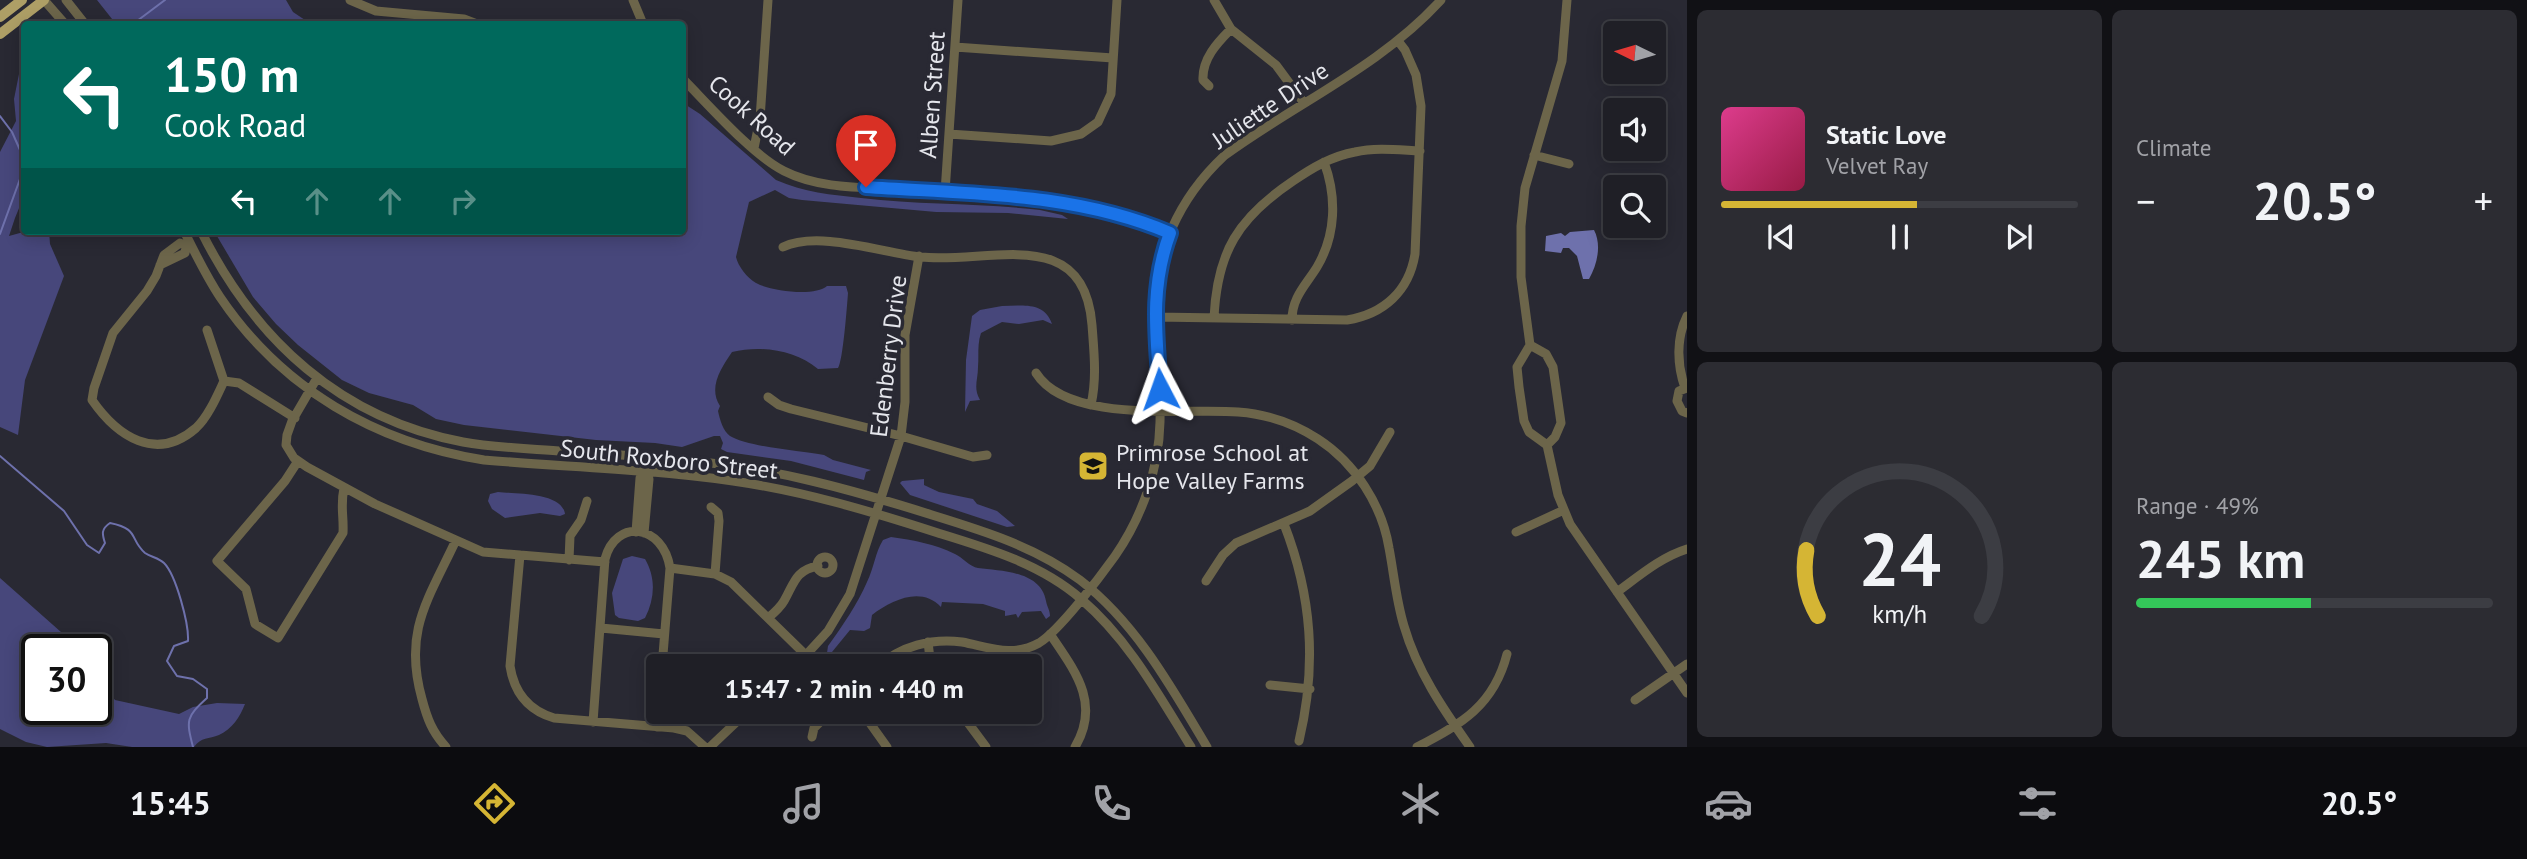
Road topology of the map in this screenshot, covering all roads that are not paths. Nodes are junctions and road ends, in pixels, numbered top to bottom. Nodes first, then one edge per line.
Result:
1 (22, 0) edge
2 (44, 0) edge
3 (66, 0) edge
4 (350, 0) edge
5 (633, 0) edge
6 (768, 0) edge
7 (958, 0) edge
8 (1117, 0) edge
9 (1214, 0) edge
10 (1441, 0) edge
11 (1567, 0) edge
12 (0, 17) edge
13 (62, 21) edge
14 (83, 21) edge
15 (469, 21) edge
16 (642, 21) edge
17 (1231, 29) junction
18 (0, 34) edge
19 (1398, 41) junction
20 (955, 47) junction
21 (1114, 58) junction
22 (686, 82) edge
23 (1209, 86) dead end
24 (1304, 103) junction
25 (949, 134) junction
26 (754, 148) junction
27 (1420, 151) junction
28 (1534, 155) junction
29 (1324, 162) junction
30 (1569, 164) dead end
31 (945, 192) junction
32 (1170, 233) junction
33 (185, 235) edge
34 (203, 235) edge
35 (188, 245) junction
36 (783, 247) dead end
37 (919, 256) junction
38 (1687, 316) edge
39 (1155, 317) junction
40 (1214, 318) junction
41 (1292, 320) junction
42 (207, 330) dead end
43 (1530, 345) junction
44 (1036, 373) dead end
45 (317, 378) junction
46 (224, 381) junction
47 (1686, 388) edge
48 (309, 391) junction
49 (768, 397) dead end
50 (1091, 405) junction
51 (1160, 411) junction
52 (1687, 413) edge
53 (295, 418) junction
54 (1390, 432) dead end
55 (901, 436) junction
56 (1548, 445) junction
57 (986, 456) dead end
58 (645, 457) junction
59 (298, 461) junction
60 (644, 473) junction
61 (1357, 477) junction
62 (344, 488) junction
63 (881, 499) junction
64 (587, 500) dead end
65 (711, 507) dead end
66 (1564, 510) junction
67 (877, 513) junction
68 (1284, 524) junction
69 (640, 532) junction
70 (1516, 532) dead end
71 (456, 540) junction
72 (1687, 549) edge
73 (520, 555) junction
74 (569, 561) junction
75 (605, 562) junction
76 (818, 566) dead end
77 (670, 568) junction
78 (715, 574) junction
79 (1206, 581) dead end
80 (1090, 588) junction
81 (1617, 592) junction
82 (1081, 598) junction
83 (768, 618) junction
84 (601, 628) junction
85 (664, 634) junction
86 (1050, 634) junction
87 (928, 642) junction
88 (663, 654) edge
89 (805, 654) edge
90 (809, 654) edge
91 (897, 654) edge
92 (929, 654) edge
93 (1507, 654) dead end
94 (1687, 664) edge
95 (1672, 673) junction
96 (1270, 685) dead end
97 (1310, 689) junction
98 (1687, 693) edge
99 (1635, 700) dead end
100 (593, 722) junction
101 (657, 724) edge
102 (734, 724) edge
103 (818, 724) edge
104 (871, 724) edge
105 (969, 724) edge
106 (657, 727) junction
107 (1455, 727) junction
108 (812, 737) dead end
109 (1299, 741) dead end
110 (446, 747) edge
111 (708, 747) edge
112 (887, 747) edge
113 (985, 747) edge
114 (1075, 747) edge
115 (1191, 747) edge
116 (1208, 747) edge
117 (1417, 747) edge
118 (1470, 747) edge

1 - 12 main road
2 - 13 street
2 - 18 main road
3 - 14 street
4 - 15 street
5 - 16 street
6 - 26 street
7 - 20 street, Alben Street
8 - 21 street
9 - 17 street
10 - 19 street, Juliette Drive
11 - 28 street
17 - 23 street
17 - 24 street
19 - 24 street, Juliette Drive
19 - 27 street
20 - 21 street
20 - 25 street, Alben Street
21 - 25 street
22 - 26 street, Cook Road
24 - 32 street, Juliette Drive
25 - 31 street, Alben Street
26 - 31 street, Cook Road
27 - 29 street
27 - 41 street
28 - 30 street
28 - 43 street
29 - 40 street
29 - 41 street
31 - 32 street, Cook Road
32 - 39 street, Juliette Drive
33 - 35 street, South Roxboro Street
34 - 45 street, South Roxboro Street
35 - 46 street
35 - 48 street, South Roxboro Street
36 - 37 street
37 - 50 street
37 - 55 street, Edenberry Drive
38 - 47 street
39 - 40 street
39 - 51 street, Juliette Drive
40 - 41 street
42 - 46 street
43 - 56 street
43 - 56 street
44 - 50 street
45 - 48 street
45 - 58 street, South Roxboro Street
46 - 53 street
47 - 52 street
48 - 53 street
48 - 60 street, South Roxboro Street
49 - 55 street
50 - 51 street
51 - 61 street
51 - 80 street, Juliette Drive
53 - 59 street
54 - 61 street
55 - 57 street
55 - 63 street, Edenberry Drive
56 - 66 street
58 - 60 street
58 - 63 street, South Roxboro Street
59 - 62 street
59 - 62 street
60 - 67 street, South Roxboro Street
60 - 69 street
61 - 68 street
61 - 107 street
62 - 71 street
63 - 67 street, Edenberry Drive
63 - 80 street, South Roxboro Street
64 - 74 street
65 - 78 street
66 - 70 street
66 - 81 street
67 - 82 street, South Roxboro Street
67 - 90 street, Edenberry Drive
68 - 79 street
68 - 97 street
69 - 75 street
69 - 77 street
71 - 73 street
71 - 110 street
72 - 81 street
73 - 74 street
73 - 100 street
74 - 75 street
75 - 84 street
76 - 83 street
77 - 78 street
77 - 85 street
78 - 83 street
80 - 82 street, Juliette Drive
80 - 116 street, South Roxboro Street
81 - 95 street
82 - 86 street, Juliette Drive
82 - 115 street, South Roxboro Street
83 - 89 street
84 - 85 street
84 - 100 street
85 - 88 street
86 - 87 street
86 - 114 street
87 - 91 street
87 - 92 street
93 - 107 street
94 - 95 street
95 - 98 street
95 - 99 street
96 - 97 street
97 - 109 street
100 - 106 street
101 - 106 street
102 - 111 street
103 - 108 street
104 - 112 street
105 - 113 street
106 - 111 street
107 - 117 street
107 - 118 street

